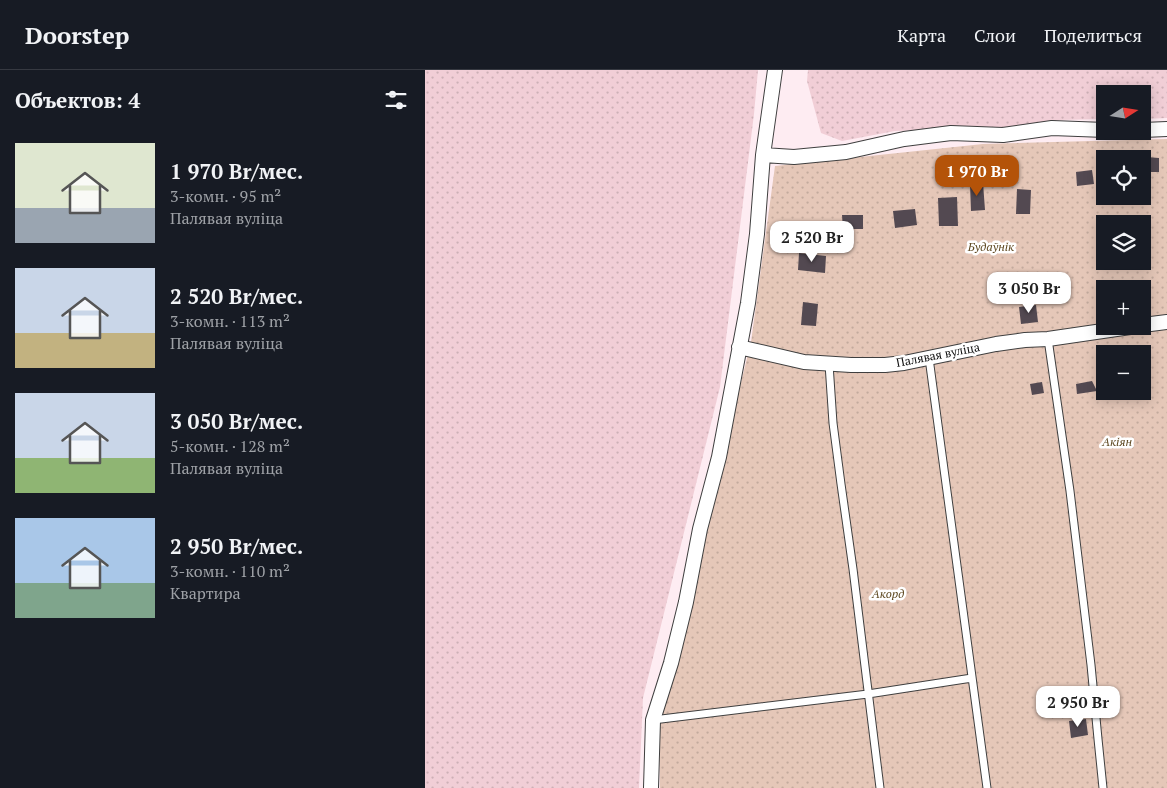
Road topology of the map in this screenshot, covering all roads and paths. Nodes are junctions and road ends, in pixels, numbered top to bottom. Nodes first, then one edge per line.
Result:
1 (775, 70) edge
2 (1167, 129) edge
3 (1096, 130) edge
4 (1151, 130) edge
5 (763, 155) junction
6 (1167, 322) edge
7 (1151, 324) edge
8 (1096, 332) edge
9 (1048, 339) junction
10 (739, 347) junction
11 (929, 358) junction
12 (829, 364) junction
13 (972, 678) junction
14 (868, 694) junction
15 (653, 720) junction
16 (651, 788) edge
17 (880, 788) edge
18 (987, 788) edge
19 (1103, 788) edge

1 - 5 street
2 - 4 street
3 - 5 street
5 - 10 street
6 - 7 street
8 - 9 street, Палявая вуліца
9 - 11 street, Палявая вуліца
9 - 19 lane
10 - 12 street, Палявая вуліца
10 - 15 street
11 - 12 street, Палявая вуліца
11 - 13 lane
12 - 14 lane
13 - 14 lane
13 - 18 lane
14 - 15 lane
14 - 17 lane
15 - 16 street

